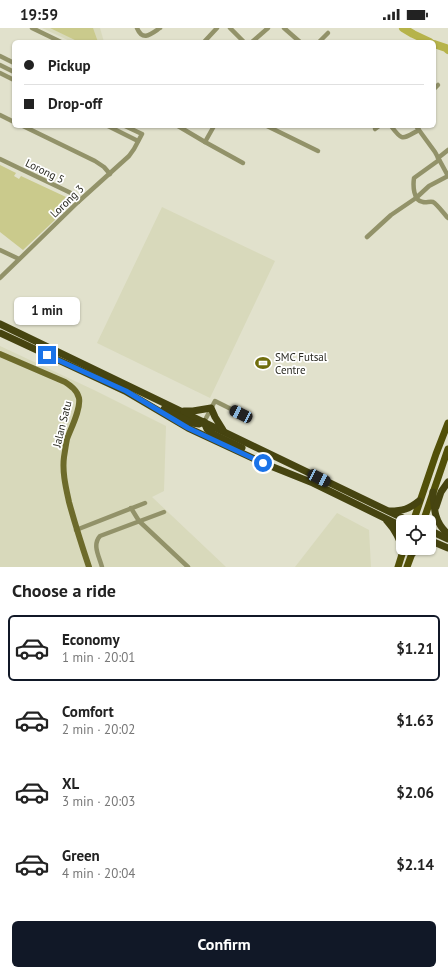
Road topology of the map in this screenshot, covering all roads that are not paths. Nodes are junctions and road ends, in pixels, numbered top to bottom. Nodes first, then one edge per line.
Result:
1 (32, 28) edge
2 (137, 28) edge
3 (160, 28) edge
4 (216, 28) edge
5 (230, 28) edge
6 (268, 28) edge
7 (284, 28) edge
8 (328, 33) dead end
9 (57, 40) edge
10 (206, 40) edge
11 (242, 40) edge
12 (254, 40) edge
13 (298, 40) edge
14 (321, 40) edge
15 (0, 56) edge
16 (12, 62) edge
17 (0, 65) edge
18 (12, 71) edge
19 (0, 74) edge
20 (12, 79) edge
21 (0, 115) edge
22 (12, 121) edge
23 (27, 128) edge
24 (112, 128) edge
25 (129, 128) edge
26 (181, 128) edge
27 (213, 128) edge
28 (271, 128) edge
29 (393, 128) edge
30 (418, 128) edge
31 (138, 141) junction
32 (205, 142) junction
33 (448, 150) edge
34 (318, 151) dead end
35 (0, 159) edge
36 (438, 159) junction
37 (242, 163) dead end
38 (110, 174) junction
39 (448, 176) edge
40 (416, 198) junction
41 (78, 202) junction
42 (448, 218) edge
43 (367, 237) dead end
44 (0, 250) edge
45 (19, 259) junction
46 (0, 278) edge
47 (0, 324) edge
48 (0, 333) edge
49 (0, 354) edge
50 (126, 391) junction
51 (211, 408) junction
52 (180, 411) junction
53 (241, 414) dead end
54 (204, 422) junction
55 (448, 423) edge
56 (224, 431) junction
57 (448, 449) edge
58 (263, 463) junction
59 (448, 470) edge
60 (440, 473) junction
61 (448, 482) edge
62 (433, 492) junction
63 (419, 502) junction
64 (145, 503) dead end
65 (131, 508) junction
66 (164, 512) dead end
67 (435, 512) junction
68 (386, 515) junction
69 (414, 515) edge
70 (425, 515) edge
71 (396, 518) edge
72 (139, 522) junction
73 (396, 522) edge
74 (76, 530) junction
75 (396, 531) edge
76 (436, 533) edge
77 (448, 534) edge
78 (448, 539) edge
79 (402, 555) edge
80 (411, 555) edge
81 (89, 567) edge
82 (102, 567) edge
83 (188, 567) edge
84 (398, 567) edge
85 (407, 567) edge

1 - 9 street
2 - 3 street
4 - 10 street
5 - 11 street
6 - 12 street
7 - 13 street
8 - 14 street
15 - 16 street
17 - 18 street
19 - 20 street
21 - 22 street
23 - 38 street
24 - 31 street
25 - 31 street, Lorong 3
26 - 32 street
27 - 32 street
28 - 34 street
29 - 30 street
30 - 36 street
31 - 38 street, Lorong 3
32 - 37 street
33 - 36 street
35 - 41 street, Lorong 5
36 - 39 street
36 - 40 street
38 - 41 street, Lorong 3
39 - 40 street
40 - 42 street
40 - 43 street
41 - 45 street, Lorong 3
44 - 45 street
45 - 46 street, Lorong 3
47 - 52 highway
48 - 50 highway
49 - 74 main road, Jalan Satu
50 - 54 highway
50 - 58 highway
51 - 52 highway
51 - 53 street
51 - 54 street
51 - 56 highway
52 - 54 highway
54 - 56 highway
54 - 58 highway
55 - 63 main road
56 - 68 highway
57 - 60 main road
58 - 68 highway
59 - 60 main road
60 - 62 main road
61 - 67 highway
62 - 67 highway
62 - 70 main road
63 - 68 highway
63 - 69 main road
64 - 65 street
65 - 72 street
65 - 74 street
66 - 72 street
67 - 77 highway
68 - 71 highway
68 - 73 highway
68 - 75 highway
72 - 82 street
72 - 83 street
74 - 81 main road, Jalan Satu
76 - 78 highway
79 - 84 main road
80 - 85 main road

